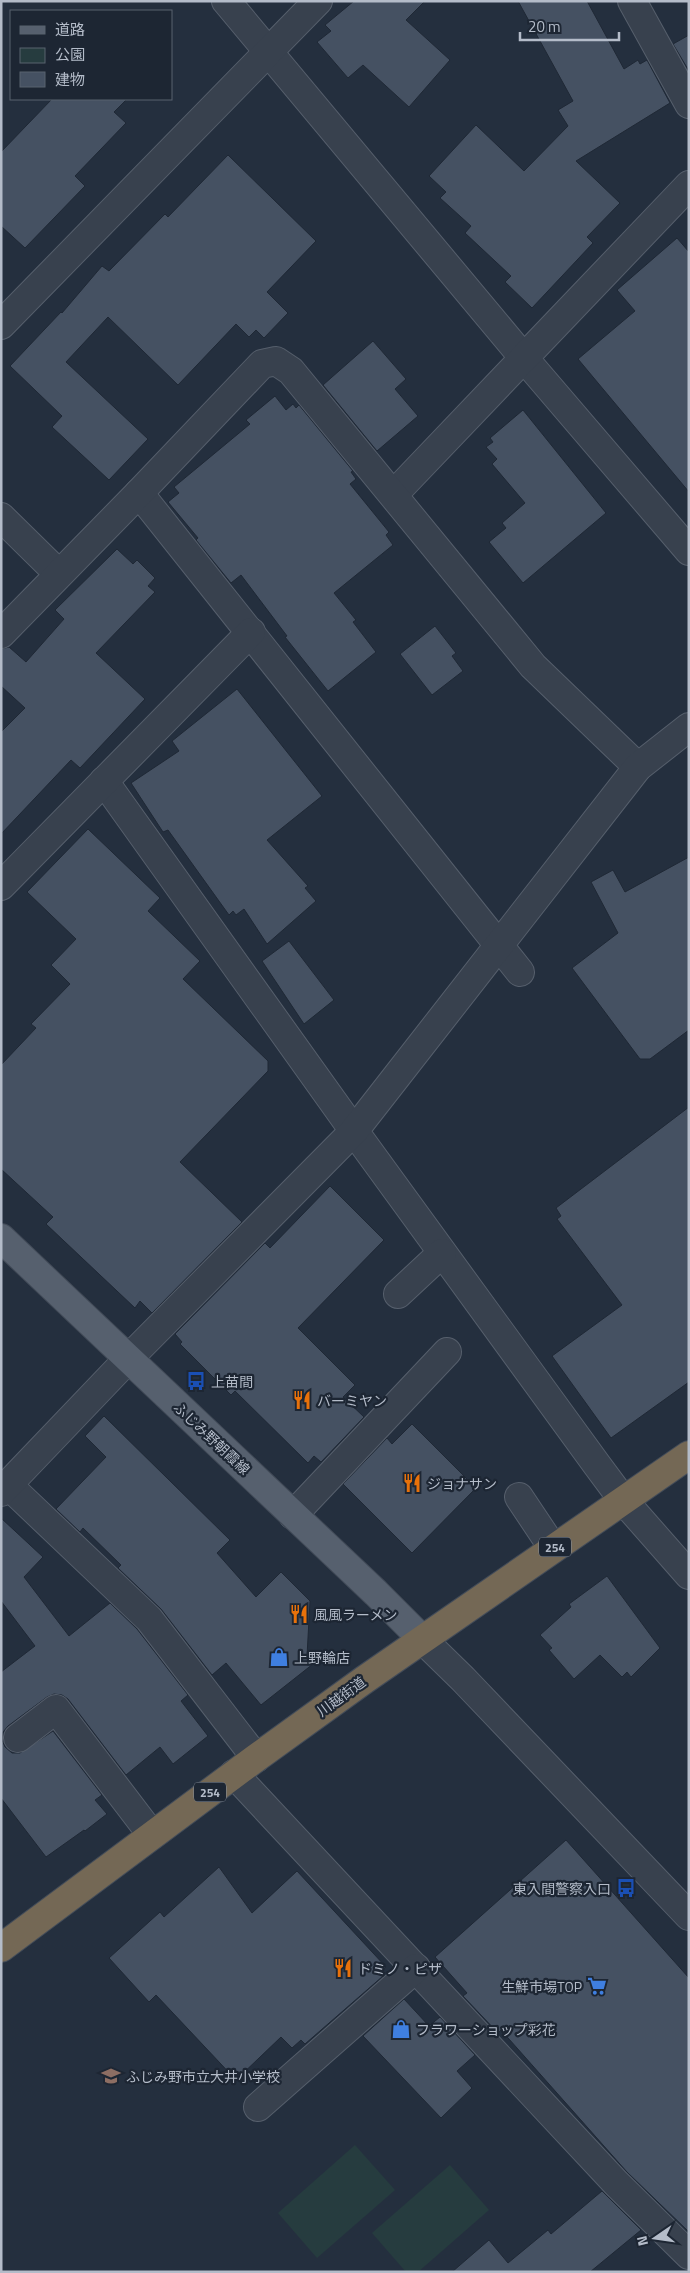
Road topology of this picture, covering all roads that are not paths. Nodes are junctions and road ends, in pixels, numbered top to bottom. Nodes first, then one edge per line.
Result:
1 (226, 1) edge
2 (318, 1) edge
3 (632, 1) edge
4 (269, 51) junction
5 (689, 104) edge
6 (689, 186) edge
7 (1, 325) edge
8 (523, 357) junction
9 (139, 493) junction
10 (394, 494) junction
11 (1, 517) edge
12 (689, 551) edge
13 (59, 574) junction
14 (251, 632) junction
15 (1, 634) edge
16 (689, 727) edge
17 (638, 767) junction
18 (104, 781) junction
19 (1, 886) edge
20 (500, 945) junction
21 (520, 972) dead end
22 (354, 1131) junction
23 (1, 1238) edge
24 (442, 1252) junction
25 (398, 1294) dead end
26 (447, 1352) dead end
27 (128, 1359) junction
28 (689, 1454) edge
29 (4, 1489) edge
30 (519, 1497) dead end
31 (624, 1500) junction
32 (293, 1515) junction
33 (554, 1548) junction
34 (689, 1575) edge
35 (422, 1639) junction
36 (18, 1738) dead end
37 (256, 1758) junction
38 (234, 1774) junction
39 (152, 1835) junction
40 (689, 1916) edge
41 (1, 1948) edge
42 (416, 1968) junction
43 (258, 2107) dead end
44 (689, 2255) edge

1 - 4 street
2 - 4 street
3 - 5 street
4 - 7 street
4 - 8 street
6 - 8 street
8 - 10 street
8 - 12 street
9 - 10 street
9 - 13 street
9 - 14 street
10 - 17 street
11 - 13 street
13 - 15 street
14 - 18 street
14 - 20 street
16 - 17 street
17 - 20 street
18 - 19 street
18 - 22 street
20 - 21 street
20 - 22 street
22 - 24 street
22 - 27 street
23 - 27 main road, ふじみ野朝霞線
24 - 25 street
24 - 31 street
26 - 32 street
27 - 29 street
27 - 32 main road, ふじみ野朝霞線
28 - 31 highway, 川越街道 / 254
29 - 37 street
30 - 33 street
31 - 33 highway, 川越街道 / 254
31 - 34 street
32 - 35 main road, ふじみ野朝霞線
33 - 35 highway, 川越街道 / 254
35 - 37 highway, 川越街道 / 254
35 - 40 street
36 - 39 street
37 - 38 highway, 川越街道 / 254
38 - 39 highway, 川越街道 / 254
38 - 42 street
39 - 41 highway, 川越街道 / 254
42 - 43 street
42 - 44 street

